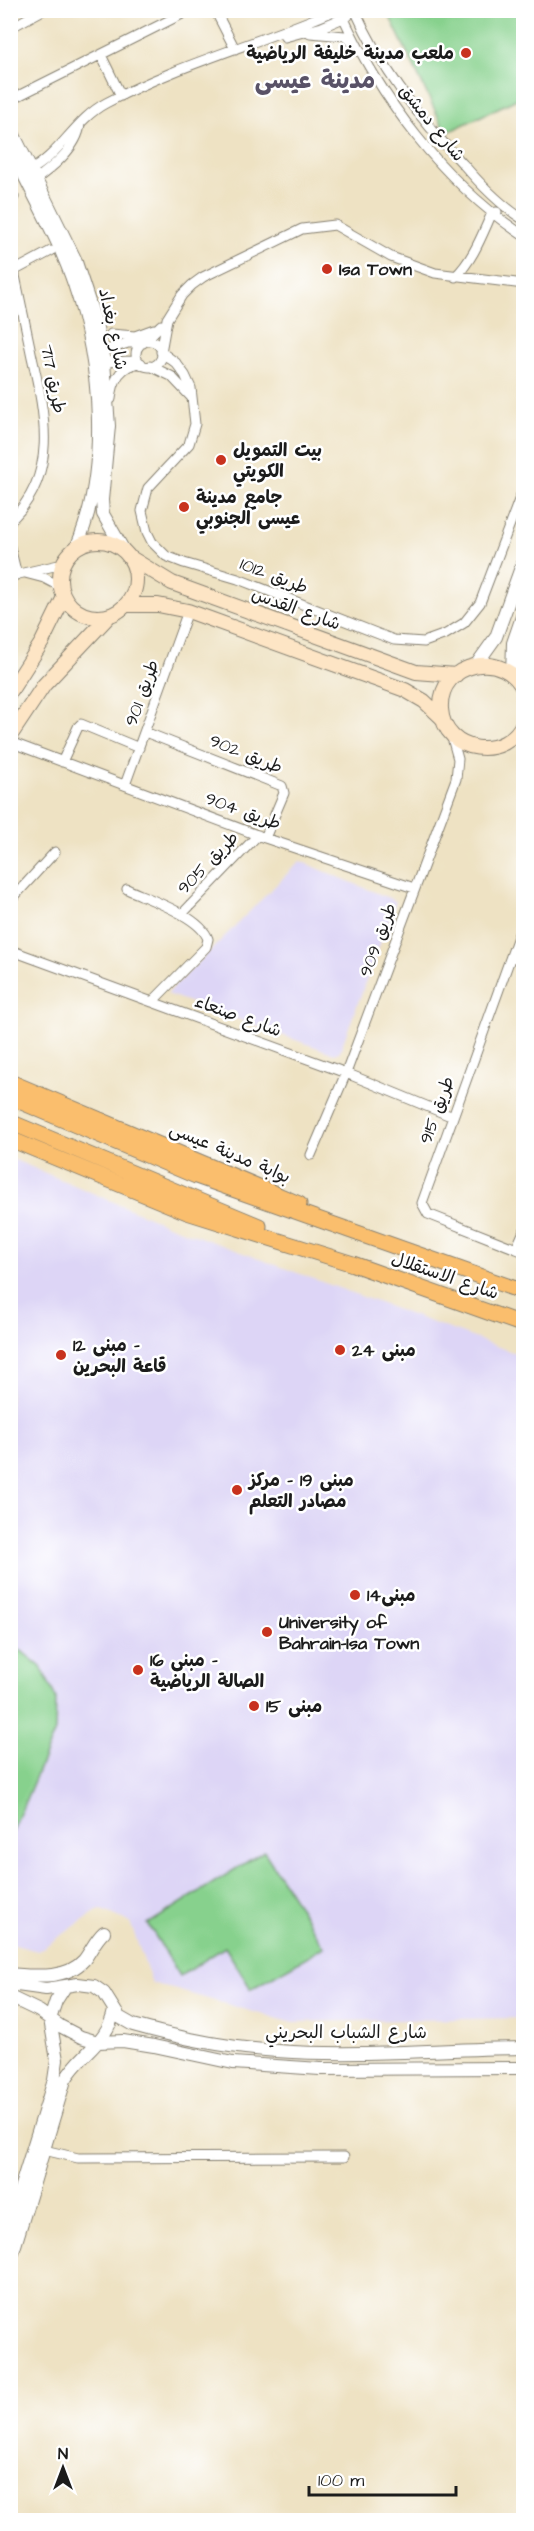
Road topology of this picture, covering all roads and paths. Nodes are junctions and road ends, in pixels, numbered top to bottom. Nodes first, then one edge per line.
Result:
1 (190, 10) edge
2 (216, 10) edge
3 (40, 11) edge
4 (355, 11) edge
5 (340, 13) edge
6 (10, 28) edge
7 (298, 33) junction
8 (270, 38) junction
9 (357, 46) junction
10 (235, 49) junction
11 (101, 55) junction
12 (121, 96) junction
13 (10, 100) edge
14 (10, 127) edge
15 (10, 147) edge
16 (30, 177) junction
17 (492, 213) junction
18 (521, 219) edge
19 (505, 224) junction
20 (487, 230) junction
21 (524, 236) edge
22 (51, 251) dead end
23 (467, 263) junction
24 (12, 272) edge
25 (454, 277) junction
26 (469, 279) junction
27 (524, 284) edge
28 (164, 322) junction
29 (96, 323) junction
30 (111, 334) junction
31 (128, 343) junction
32 (142, 343) junction
33 (162, 352) junction
34 (97, 358) junction
35 (143, 363) junction
36 (194, 402) junction
37 (109, 426) junction
38 (524, 486) edge
39 (10, 521) edge
40 (10, 547) edge
41 (76, 548) junction
42 (127, 554) junction
43 (524, 560) edge
44 (63, 564) junction
45 (17, 575) edge
46 (62, 592) junction
47 (126, 605) junction
48 (188, 611) junction
49 (109, 616) junction
50 (522, 620) edge
51 (476, 665) junction
52 (456, 675) junction
53 (512, 675) junction
54 (10, 692) edge
55 (524, 692) edge
56 (442, 718) junction
57 (524, 721) edge
58 (145, 732) junction
59 (451, 734) junction
60 (10, 736) edge
61 (518, 738) edge
62 (10, 742) edge
63 (139, 748) junction
64 (63, 762) junction
65 (125, 785) junction
66 (262, 836) junction
67 (55, 852) dead end
68 (414, 888) junction
69 (127, 889) dead end
70 (10, 901) edge
71 (182, 914) junction
72 (524, 920) edge
73 (10, 950) edge
74 (511, 956) junction
75 (524, 960) edge
76 (152, 1002) junction
77 (346, 1073) junction
78 (10, 1082) edge
79 (10, 1097) edge
80 (453, 1117) junction
81 (10, 1122) edge
82 (10, 1139) edge
83 (311, 1155) dead end
84 (524, 1231) edge
85 (520, 1251) edge
86 (434, 1262) junction
87 (353, 1264) junction
88 (524, 1292) edge
89 (524, 1325) edge
90 (104, 1932) dead end
91 (10, 1974) edge
92 (10, 1984) edge
93 (65, 1987) junction
94 (10, 1997) edge
95 (114, 2010) junction
96 (50, 2019) junction
97 (99, 2042) junction
98 (524, 2048) edge
99 (524, 2067) edge
100 (44, 2150) junction
101 (344, 2157) dead end
102 (10, 2221) edge
103 (10, 2262) edge

1 - 11 street
2 - 10 street
3 - 6 street
4 - 5 street
4 - 18 street, شارع دمشق
5 - 7 street
5 - 8 street
5 - 9 street, شارع دمشق
7 - 8 street
7 - 9 street
8 - 10 street
9 - 17 street, شارع دمشق
10 - 12 street
11 - 12 street
11 - 13 street
12 - 16 street
14 - 16 street, شارع بغداد
15 - 16 street, شارع بغداد
16 - 29 street, شارع بغداد
16 - 34 street, شارع بغداد
17 - 18 street
17 - 19 street, شارع دمشق
17 - 20 street
19 - 20 street
19 - 21 street, شارع دمشق
20 - 23 street
22 - 24 street, طريق 717
23 - 25 street
23 - 26 street
24 - 39 street, طريق 717
25 - 26 street
25 - 28 street
26 - 27 street
28 - 30 street
28 - 32 street
28 - 33 street
29 - 30 street
29 - 34 street, شارع بغداد
30 - 31 street
31 - 32 street
31 - 34 street
32 - 33 street
32 - 35 street
33 - 35 street
33 - 36 street
34 - 35 street
34 - 37 street, شارع بغداد
34 - 41 street, شارع بغداد
35 - 36 street
35 - 37 street
36 - 38 street, طريق 1012
37 - 42 street, شارع بغداد
40 - 45 street
41 - 42 main road
41 - 44 main road
42 - 47 main road
42 - 52 main road, شارع القدس
43 - 51 street
44 - 45 street
44 - 46 main road
45 - 46 street
46 - 49 main road
46 - 54 main road
47 - 48 main road
47 - 49 main road
48 - 56 main road
48 - 58 street, طريق 901
49 - 60 main road
50 - 53 street
51 - 52 main road
51 - 53 main road
52 - 56 main road
53 - 55 main road
56 - 59 main road
57 - 61 main road
58 - 63 street, طريق 901
58 - 66 street, طريق 902
59 - 61 main road
59 - 68 street, طريق 909
62 - 64 street, طريق 904
63 - 64 street
63 - 65 street, طريق 901
64 - 65 street, طريق 904
65 - 66 street, طريق 904
66 - 68 street, طريق 904
66 - 71 street, طريق 905
67 - 70 street
68 - 77 street, طريق 909
69 - 71 street, طريق 905
71 - 76 street, طريق 905
72 - 74 street, طريق 915
73 - 76 street, شارع صنعاء
74 - 75 street
74 - 80 street, طريق 915
76 - 77 street, شارع صنعاء
77 - 80 street, شارع صنعاء
77 - 83 street, طريق 909
78 - 86 main road, بوابة مدينة عيسى
79 - 86 main road
80 - 85 street, طريق 915
81 - 87 main road
82 - 87 main road
84 - 85 street
86 - 88 main road, شارع الاستقلال
87 - 89 main road, شارع الاستقلال
90 - 91 street
92 - 93 street, شارع الشباب البحريني
93 - 95 street, شارع الشباب البحريني
93 - 96 street
94 - 96 street, شارع الشباب البحريني
95 - 97 street
95 - 98 street, شارع الشباب البحريني
96 - 97 street, شارع الشباب البحريني
96 - 102 street
97 - 99 street, شارع الشباب البحريني
97 - 100 street
100 - 101 street
100 - 103 street

